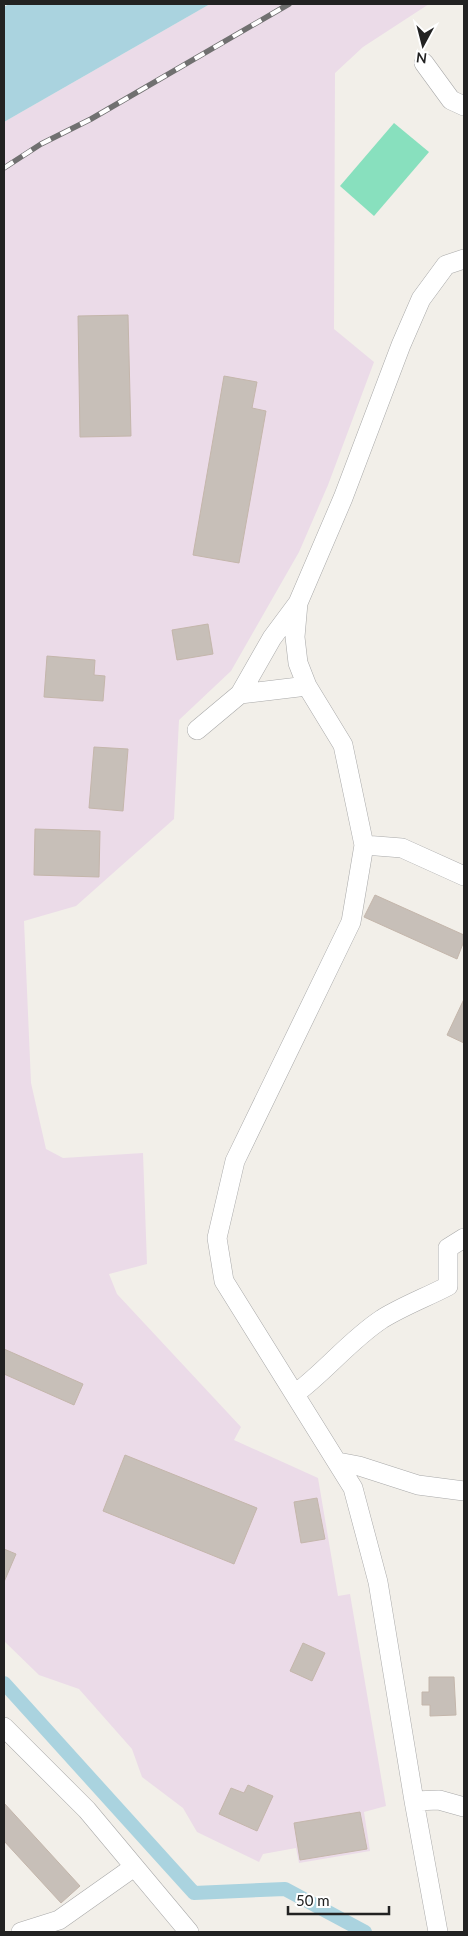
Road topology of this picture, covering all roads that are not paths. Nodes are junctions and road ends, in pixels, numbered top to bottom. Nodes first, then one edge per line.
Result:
1 (424, 63) dead end
2 (464, 106) edge
3 (464, 259) edge
4 (298, 603) junction
5 (307, 686) junction
6 (240, 694) junction
7 (197, 730) dead end
8 (364, 845) junction
9 (464, 876) edge
10 (464, 1238) edge
11 (295, 1394) junction
12 (338, 1462) junction
13 (464, 1491) edge
14 (4, 1727) edge
15 (414, 1801) junction
16 (464, 1807) edge
17 (134, 1867) junction
18 (21, 1932) edge
19 (189, 1932) edge
20 (438, 1932) edge

1 - 2 street
3 - 4 street
4 - 5 street
4 - 6 street
5 - 6 street
5 - 8 street
6 - 7 street
8 - 9 street
8 - 11 street
10 - 11 street
11 - 12 street
12 - 13 street
12 - 15 street
14 - 17 street
15 - 16 street
15 - 20 street
17 - 18 street
17 - 19 street

